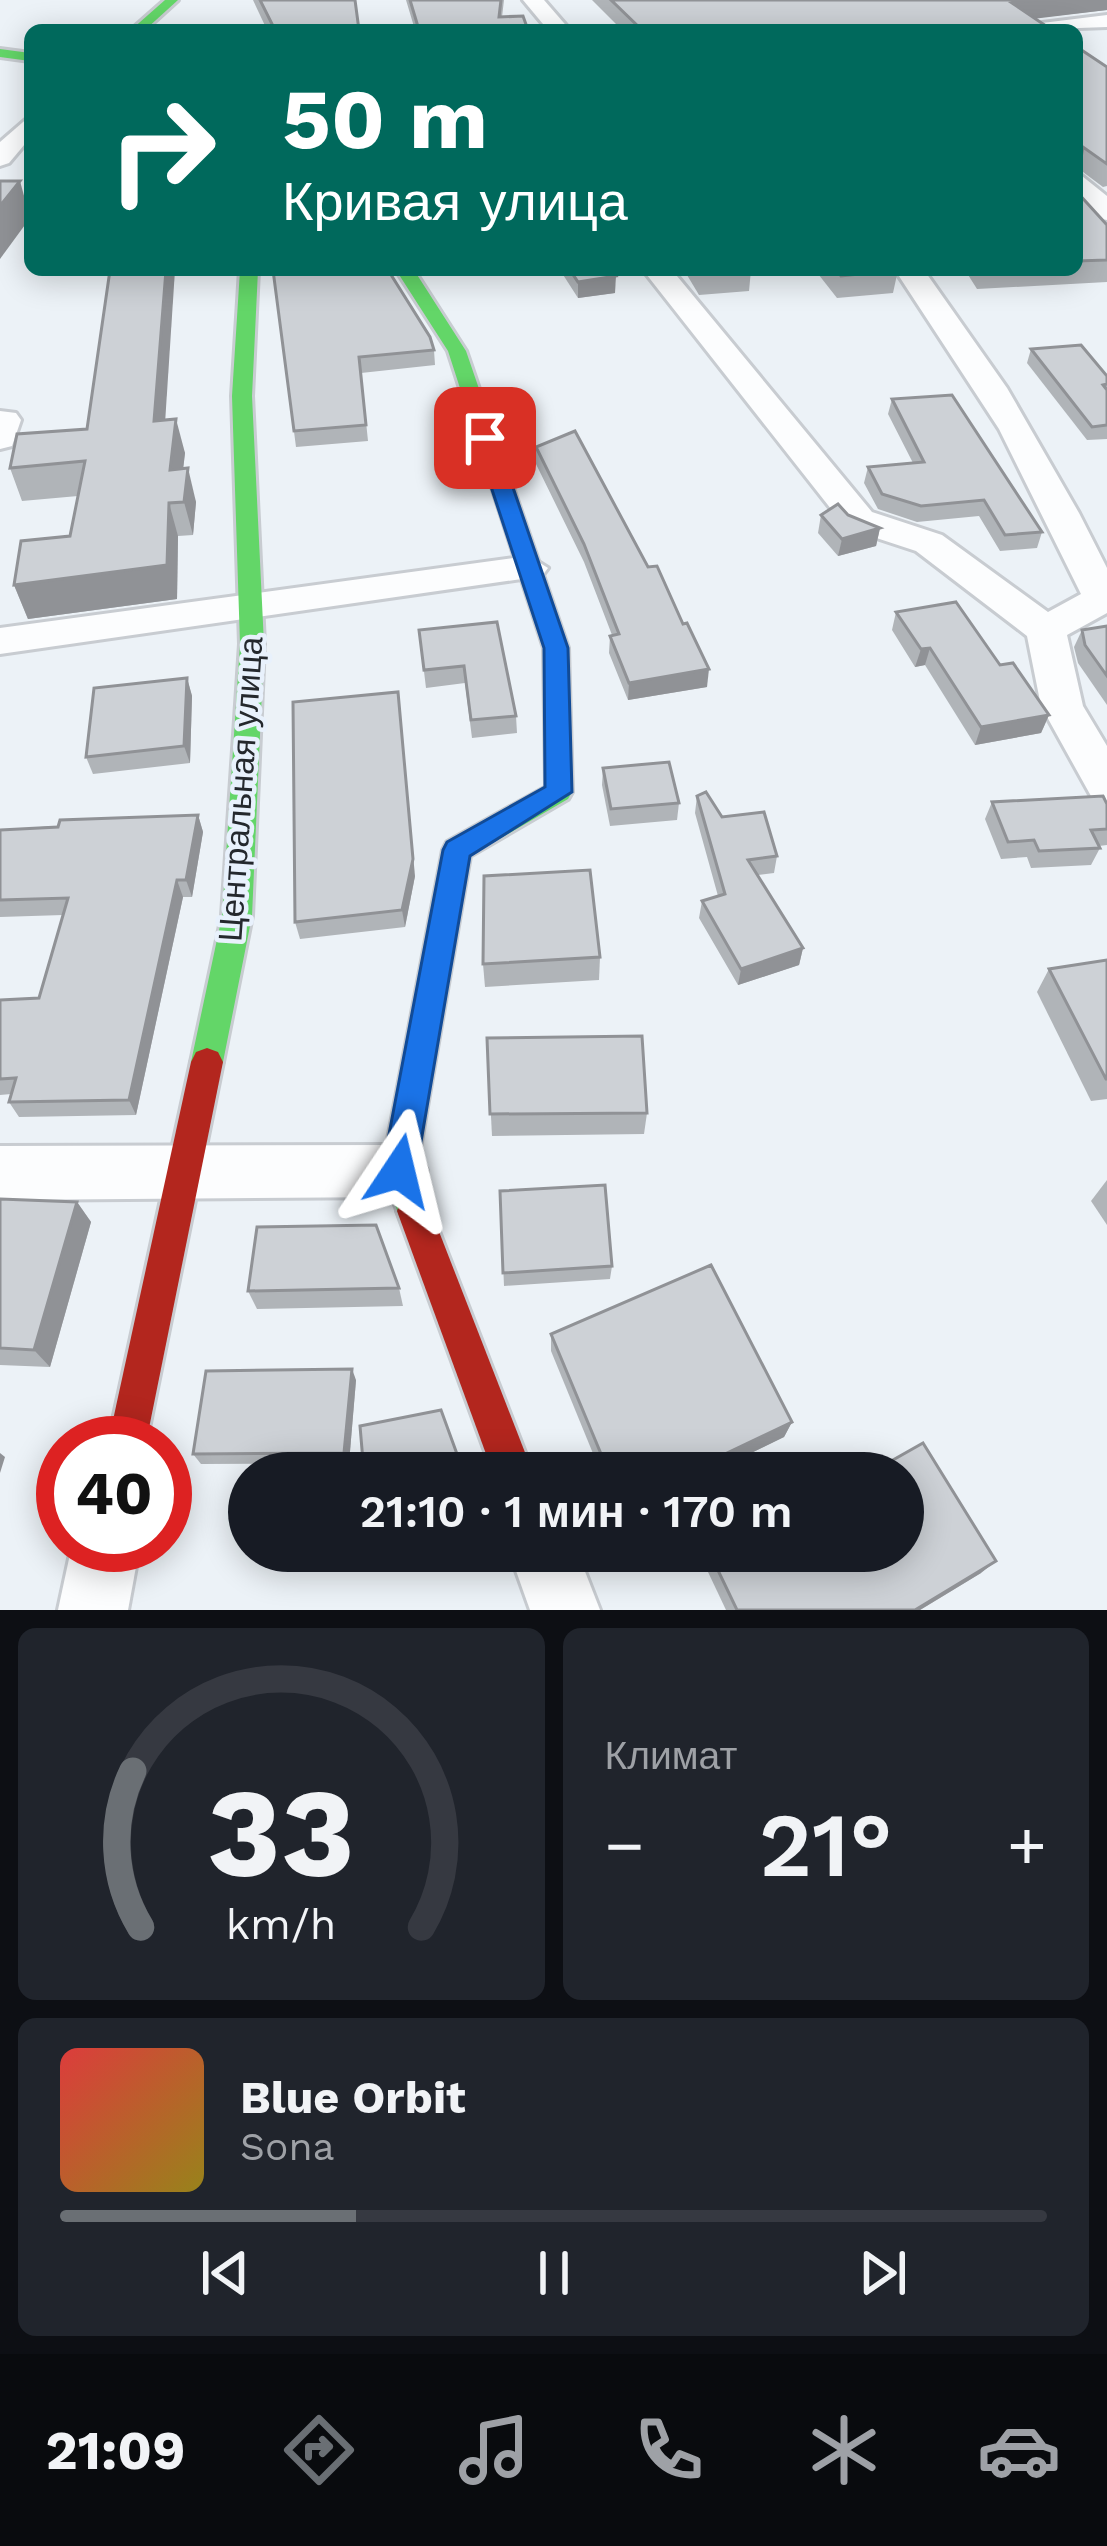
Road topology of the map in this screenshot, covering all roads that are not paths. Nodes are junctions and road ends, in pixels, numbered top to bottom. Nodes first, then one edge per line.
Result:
1 (172, 0) edge
2 (533, 0) edge
3 (144, 24) edge
4 (554, 24) edge
5 (24, 130) edge
6 (0, 158) edge
7 (1083, 186) edge
8 (1107, 212) edge
9 (249, 276) edge
10 (409, 276) edge
11 (662, 276) edge
12 (915, 276) edge
13 (0, 421) edge
14 (0, 439) edge
15 (529, 568) junction
16 (252, 607) junction
17 (1046, 629) junction
18 (0, 641) edge
19 (1107, 784) edge
20 (399, 1171) junction
21 (0, 1173) edge
22 (183, 1173) junction
23 (133, 1416) edge
24 (505, 1452) edge
25 (101, 1572) edge
26 (551, 1572) edge
27 (93, 1610) edge
28 (565, 1610) edge

1 - 3 street
2 - 4 street
5 - 6 street
7 - 8 street
9 - 16 street, Центральная улица
10 - 15 street
11 - 17 street
12 - 17 street
13 - 14 street
15 - 16 street
15 - 20 street
16 - 18 street
16 - 22 street, Центральная улица
17 - 19 street
20 - 22 street
20 - 24 street
21 - 22 street
22 - 23 street, Центральная улица
25 - 27 street
26 - 28 street

